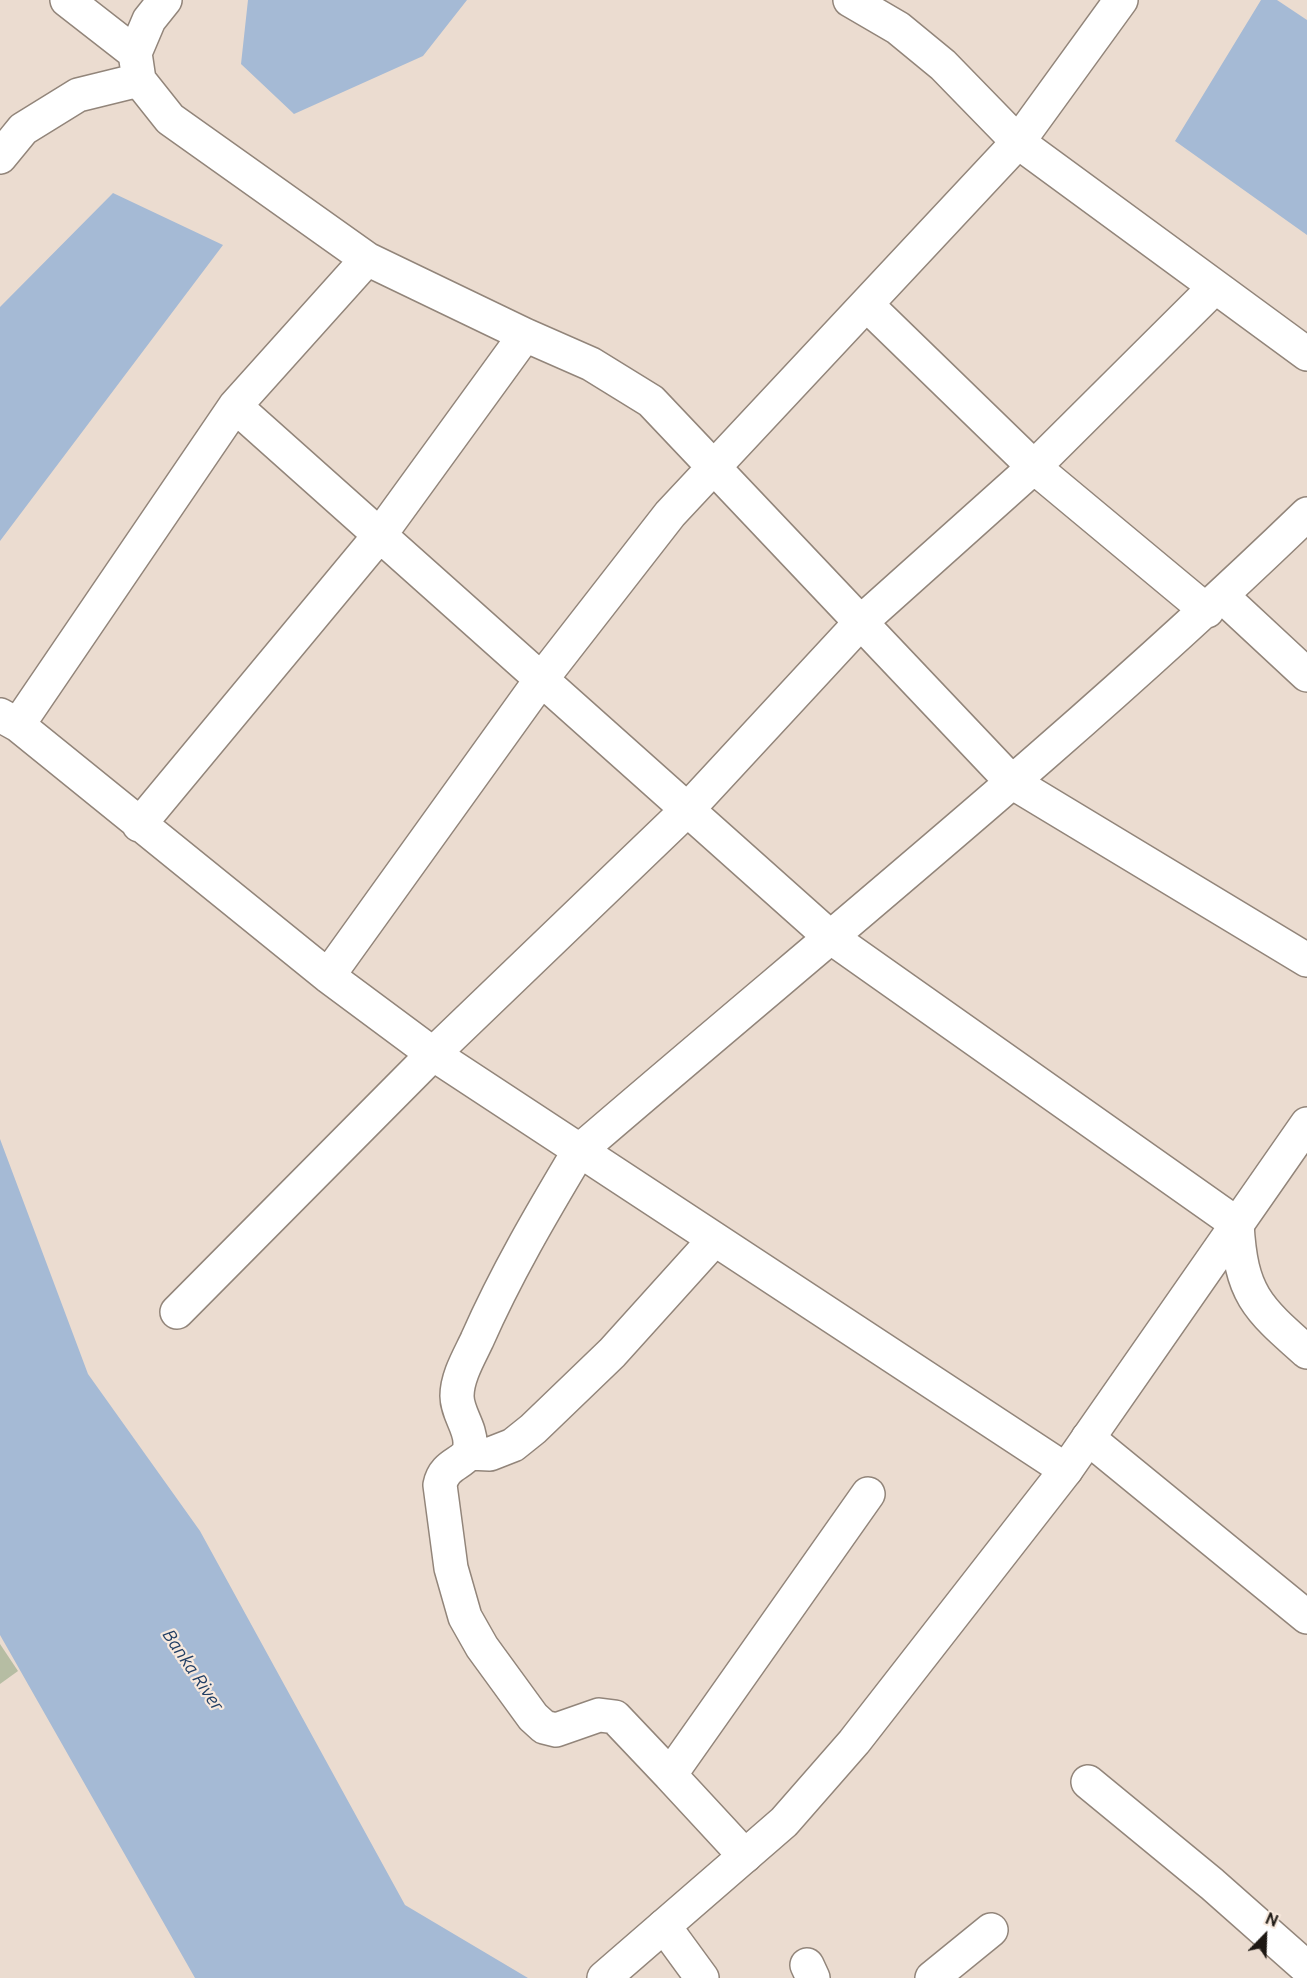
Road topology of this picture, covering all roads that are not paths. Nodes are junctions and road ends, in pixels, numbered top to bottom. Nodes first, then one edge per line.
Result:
1 (67, 0) edge
2 (165, 0) edge
3 (850, 0) edge
4 (1121, 0) edge
5 (137, 67) junction
6 (1018, 142) junction
7 (0, 157) edge
8 (367, 259) junction
9 (1215, 287) junction
10 (867, 306) junction
11 (525, 335) junction
12 (1307, 354) edge
13 (235, 406) junction
14 (1034, 467) junction
15 (712, 469) junction
16 (1307, 514) edge
17 (380, 536) junction
18 (1215, 603) junction
19 (862, 621) junction
20 (1307, 675) edge
21 (540, 681) junction
22 (9, 720) edge
23 (1012, 782) junction
24 (687, 810) junction
25 (139, 825) junction
26 (829, 936) junction
27 (1307, 960) edge
28 (328, 976) junction
29 (433, 1054) junction
30 (1307, 1124) edge
31 (579, 1152) junction
32 (1237, 1224) junction
33 (714, 1240) junction
34 (177, 1312) dead end
35 (1307, 1352) edge
36 (1088, 1438) junction
37 (468, 1453) junction
38 (1066, 1470) junction
39 (868, 1494) dead end
40 (1307, 1617) edge
41 (670, 1775) junction
42 (1089, 1782) dead end
43 (745, 1856) junction
44 (664, 1926) junction
45 (991, 1930) dead end
46 (1307, 1968) edge
47 (604, 1978) edge
48 (702, 1978) edge
49 (932, 1978) edge

1 - 5 street
2 - 5 street
3 - 6 street
4 - 6 street
5 - 7 street
5 - 8 street
6 - 9 street
6 - 10 street
8 - 11 street
8 - 13 street
9 - 12 street
9 - 14 street
10 - 14 street
10 - 15 street
11 - 15 street
11 - 17 street
13 - 17 street
13 - 22 street
14 - 18 street
14 - 19 street
15 - 19 street
15 - 21 street
16 - 18 street
17 - 21 street
17 - 25 street
18 - 20 street
18 - 23 street
19 - 23 street
19 - 24 street
21 - 24 street
21 - 28 street
22 - 25 street
23 - 26 street
23 - 27 street
24 - 26 street
24 - 29 street
25 - 28 street
26 - 31 street
26 - 32 street
28 - 29 street
29 - 31 street
29 - 34 street
30 - 32 street
31 - 33 street
31 - 37 street
32 - 35 street
32 - 36 street
33 - 37 street
33 - 38 street
36 - 38 street
36 - 40 street
37 - 41 street
38 - 43 street
39 - 41 street
41 - 43 street
42 - 46 street
43 - 44 street
44 - 47 street
44 - 48 street
45 - 49 street

